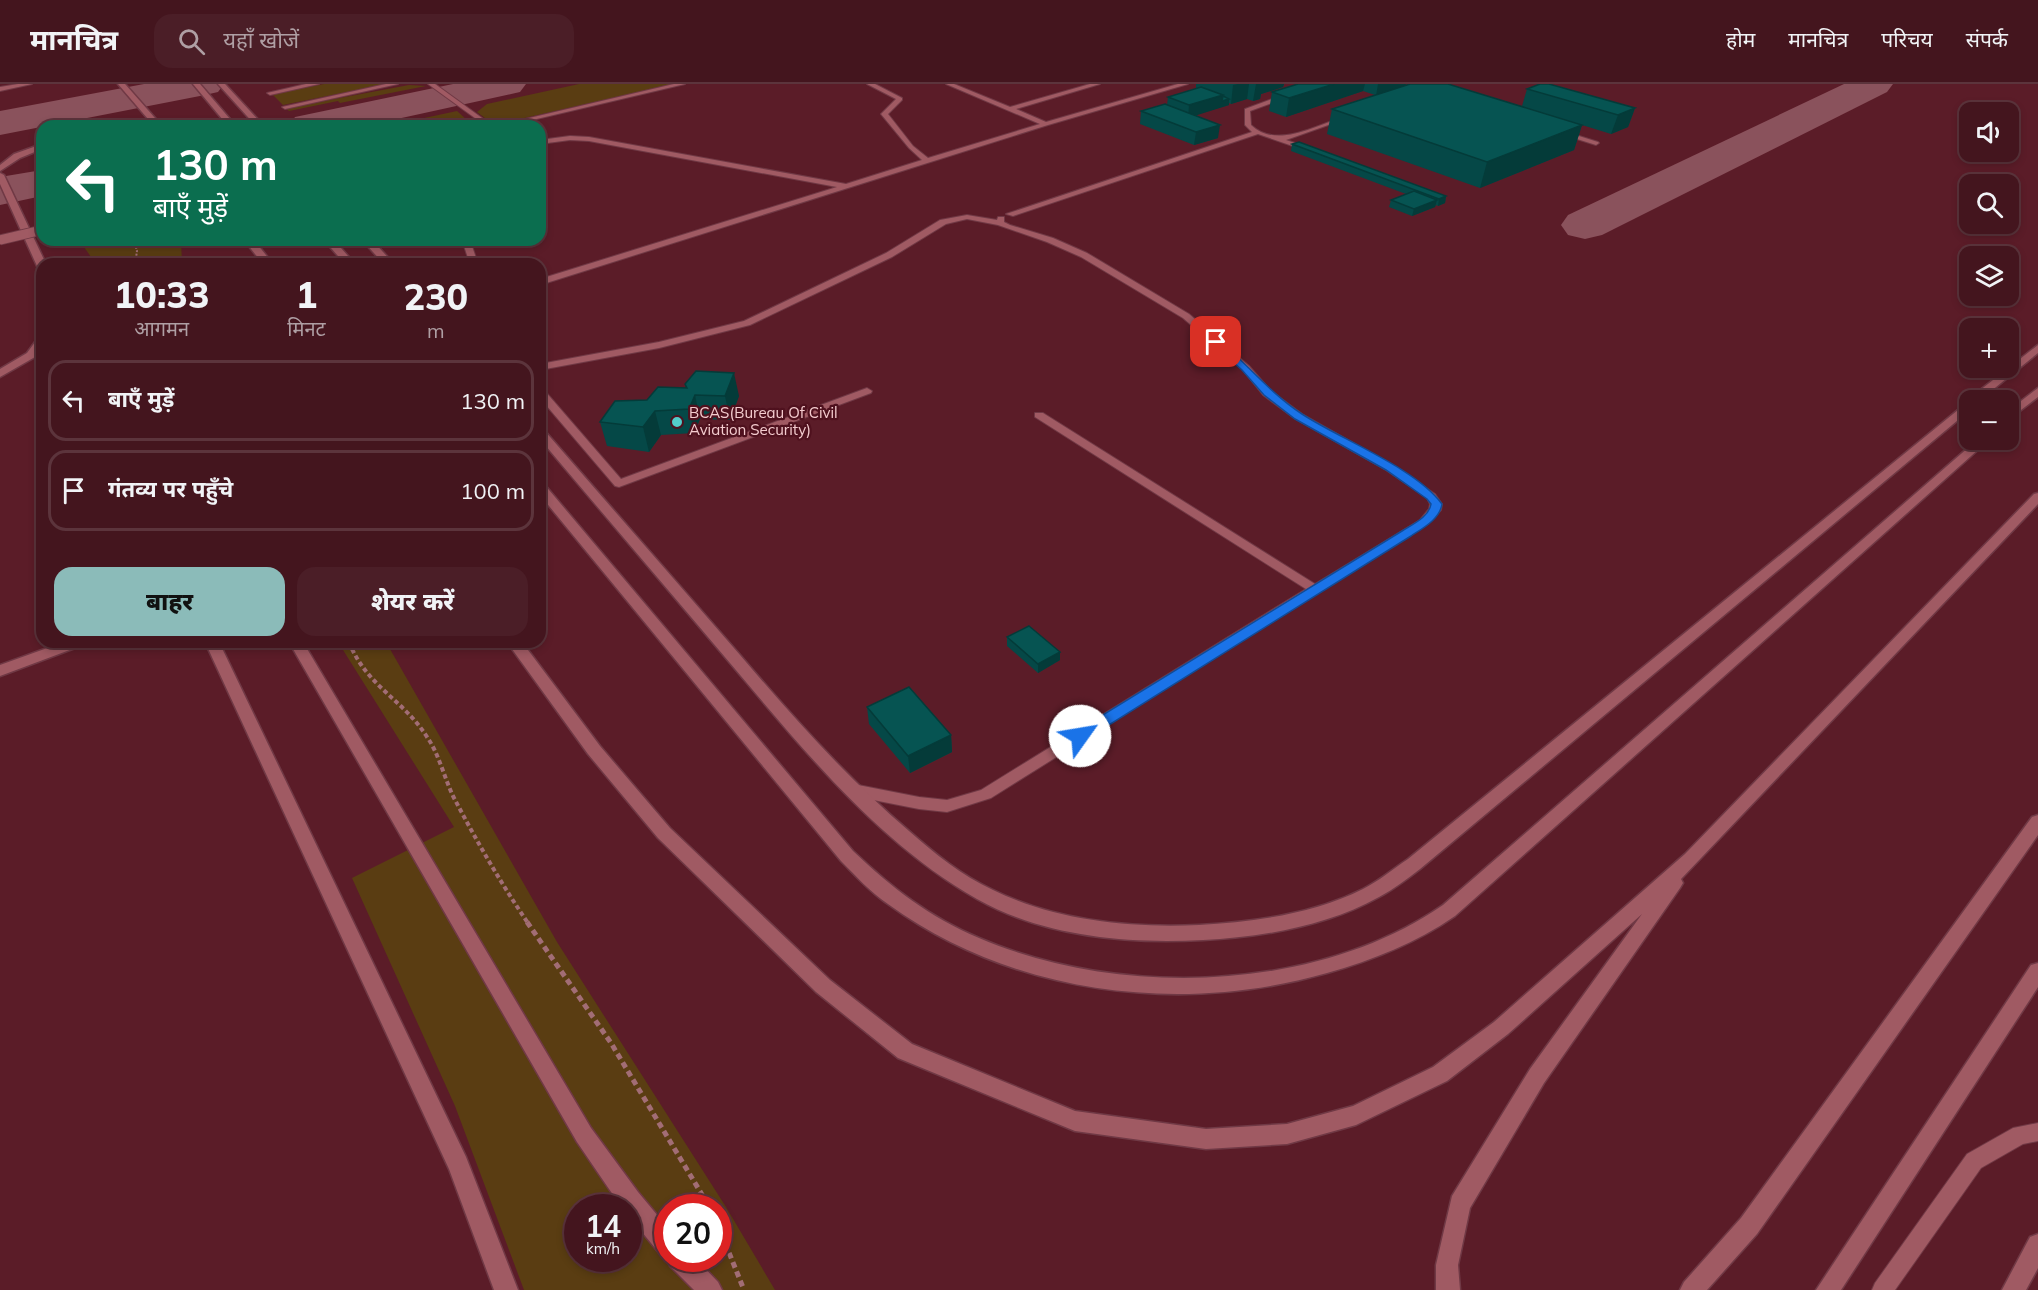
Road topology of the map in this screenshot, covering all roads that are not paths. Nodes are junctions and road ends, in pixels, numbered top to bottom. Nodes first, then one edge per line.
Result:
1 (29, 84) edge
2 (122, 84) edge
3 (196, 84) edge
4 (221, 84) edge
5 (316, 84) edge
6 (395, 84) edge
7 (431, 84) edge
8 (681, 84) edge
9 (870, 84) edge
10 (950, 84) edge
11 (1097, 84) edge
12 (1185, 84) edge
13 (0, 89) edge
14 (270, 93) dead end
15 (1290, 94) edge
16 (285, 107) dead end
17 (1010, 109) junction
18 (1354, 115) edge
19 (153, 120) edge
20 (227, 120) edge
21 (254, 120) edge
22 (482, 120) edge
23 (524, 120) edge
24 (1046, 124) junction
25 (1551, 129) edge
26 (1258, 132) junction
27 (1279, 140) junction
28 (546, 141) edge
29 (1596, 143) dead end
30 (36, 148) edge
31 (1324, 156) edge
32 (927, 161) junction
33 (0, 169) edge
34 (0, 175) edge
35 (846, 186) junction
36 (1004, 219) junction
37 (36, 231) edge
38 (0, 240) edge
39 (254, 246) edge
40 (334, 246) edge
41 (372, 246) edge
42 (39, 258) edge
43 (263, 258) edge
44 (345, 258) edge
45 (384, 258) edge
46 (546, 280) edge
47 (36, 348) edge
48 (2038, 348) edge
49 (546, 366) edge
50 (0, 374) edge
51 (1986, 390) edge
52 (867, 391) dead end
53 (2038, 391) edge
54 (546, 399) edge
55 (2019, 407) edge
56 (1959, 413) edge
57 (1039, 415) dead end
58 (546, 439) edge
59 (1972, 450) edge
60 (546, 494) edge
61 (2038, 497) edge
62 (1316, 591) junction
63 (62, 648) edge
64 (215, 648) edge
65 (299, 648) edge
66 (519, 648) edge
67 (0, 671) edge
68 (853, 790) junction
69 (2038, 822) edge
70 (1691, 860) junction
71 (2038, 972) edge
72 (2038, 1132) edge
73 (654, 1229) edge
74 (2038, 1245) edge
75 (692, 1272) edge
76 (506, 1290) edge
77 (710, 1290) edge
78 (1448, 1290) edge
79 (1692, 1290) edge
80 (1828, 1290) edge
81 (1882, 1290) edge
82 (2014, 1290) edge

1 - 13 lane
2 - 19 main road
3 - 20 main road
4 - 21 main road
5 - 14 lane
6 - 16 lane
7 - 22 lane
8 - 23 lane
9 - 32 lane
10 - 17 lane
11 - 17 lane
12 - 24 lane
15 - 26 lane
17 - 24 lane
18 - 27 lane
24 - 32 lane
25 - 29 lane
26 - 27 lane
26 - 36 lane
27 - 31 lane
28 - 35 lane
30 - 33 main road
32 - 35 lane
34 - 42 main road
35 - 46 lane
36 - 49 lane
36 - 62 lane
37 - 38 lane, bridge
39 - 43 main road
40 - 44 main road
41 - 45 main road
47 - 50 main road
48 - 51 main road
52 - 54 lane
53 - 55 main road
56 - 68 main road
57 - 62 lane
58 - 68 main road
59 - 60 main road
61 - 70 main road
62 - 68 lane
63 - 67 main road
64 - 76 main road
65 - 73 main road
66 - 70 main road
69 - 79 main road
70 - 78 main road
71 - 80 main road
72 - 81 lane
74 - 82 main road
75 - 77 main road

